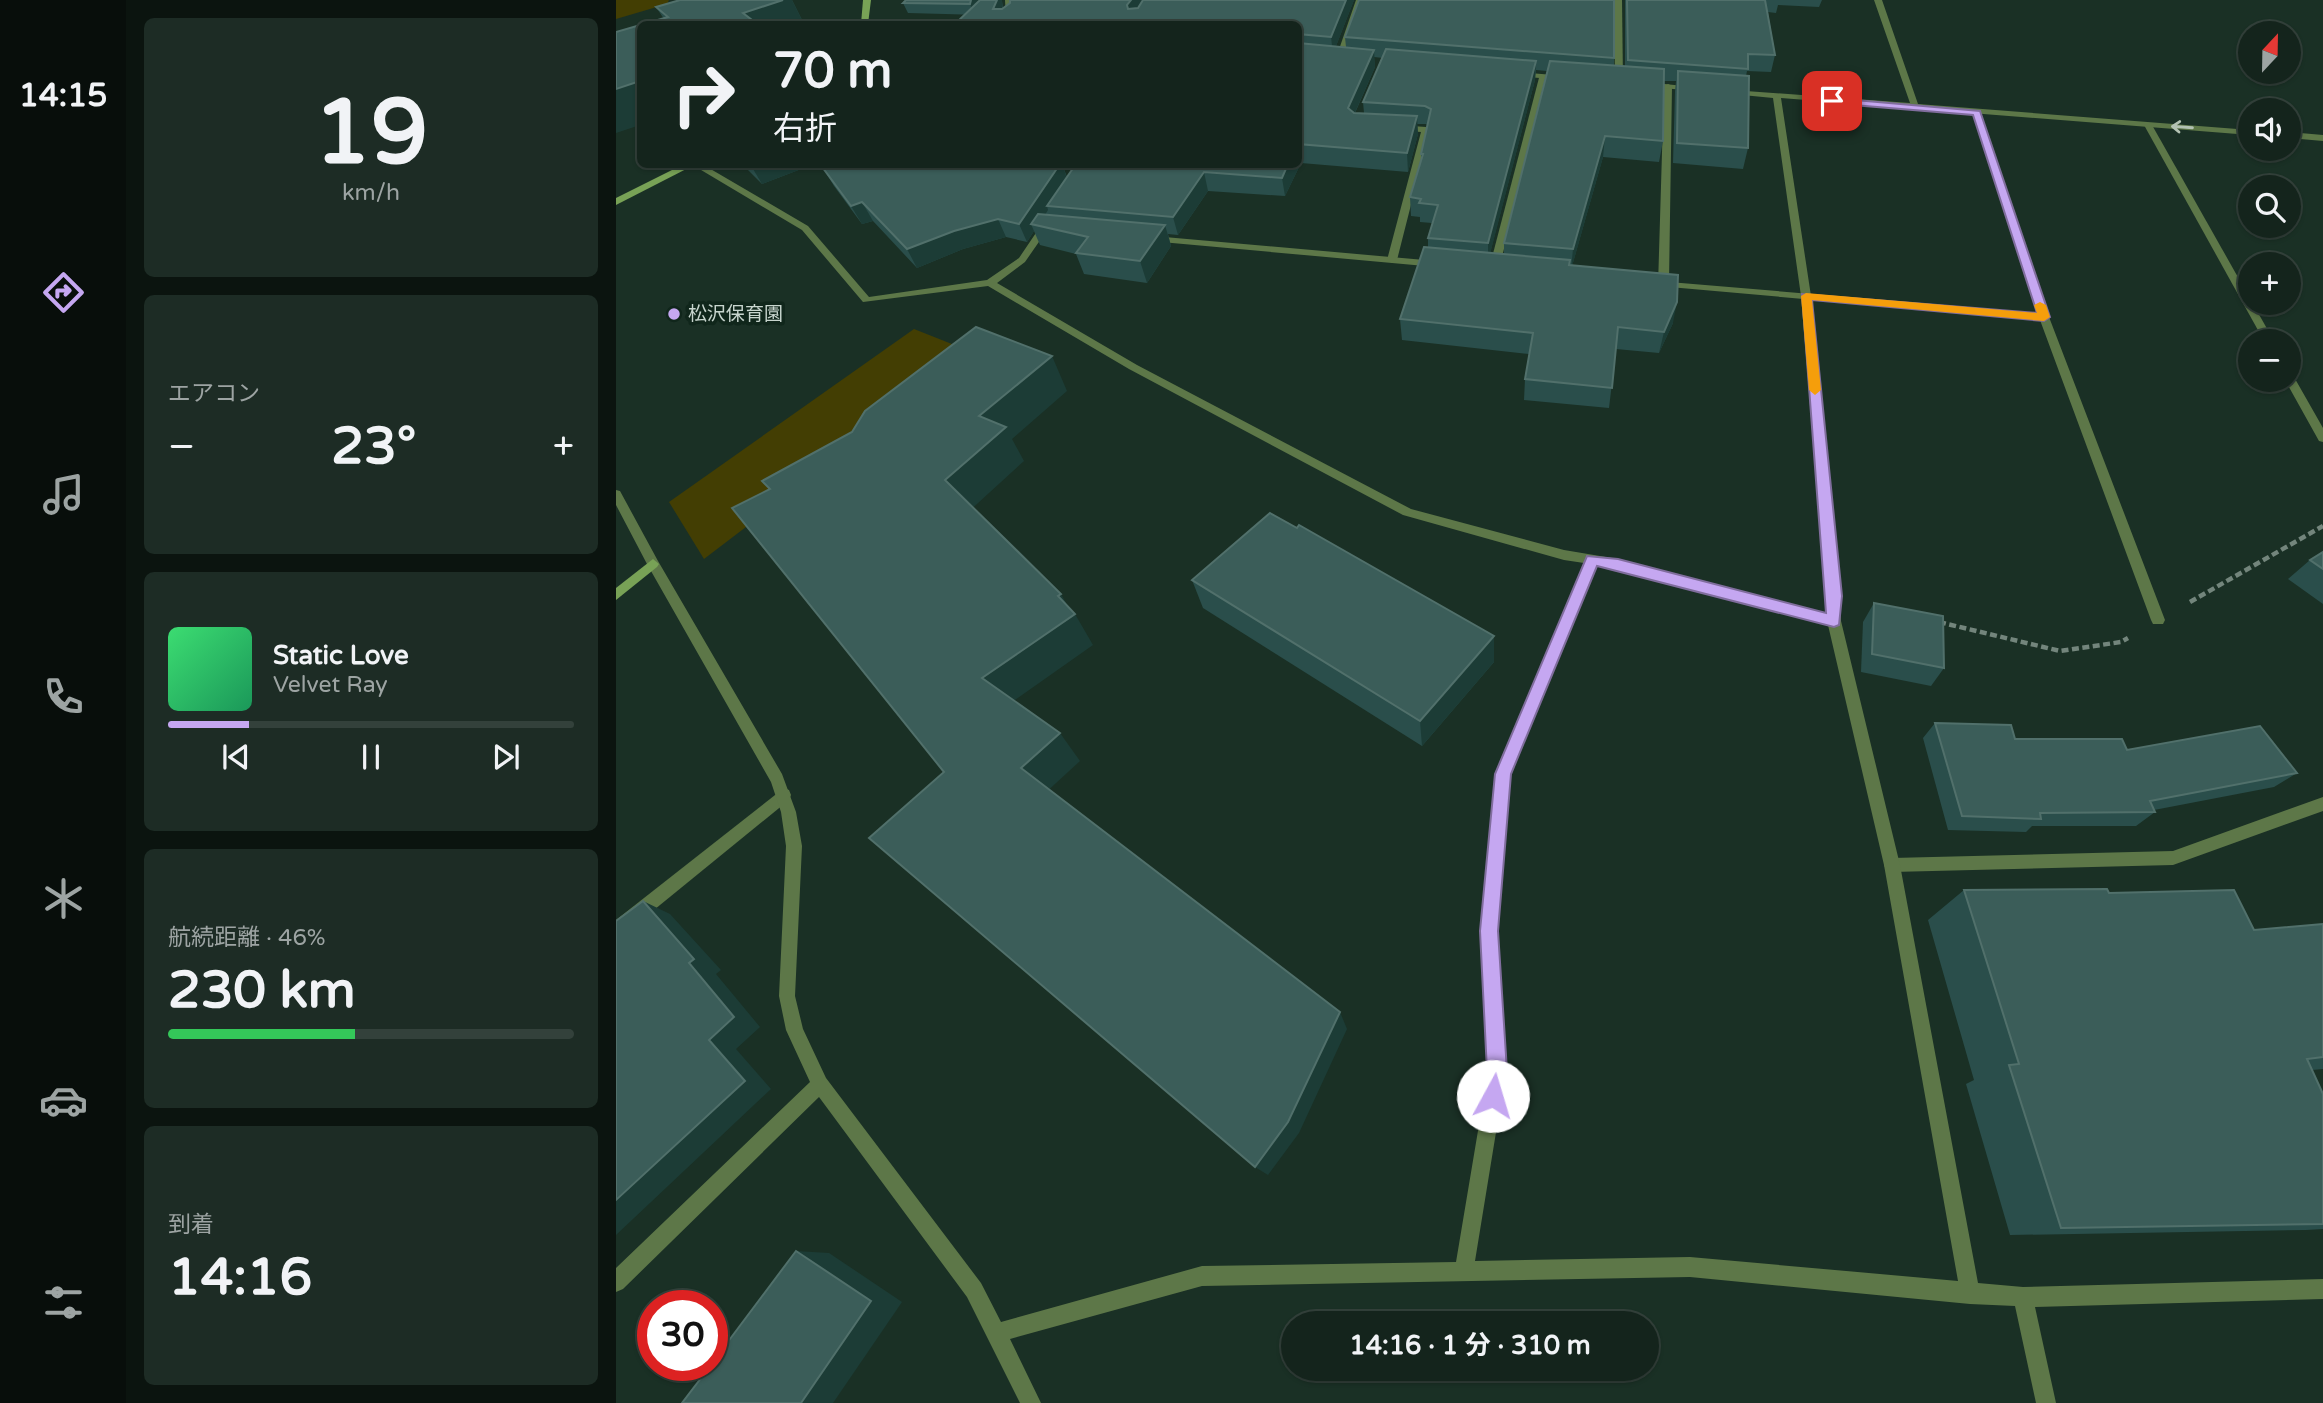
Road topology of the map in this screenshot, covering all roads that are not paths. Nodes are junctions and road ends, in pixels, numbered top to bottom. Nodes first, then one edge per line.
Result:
1 (867, 0) edge
2 (1009, 0) edge
3 (1360, 0) edge
4 (1618, 0) edge
5 (1878, 0) edge
6 (865, 21) edge
7 (1006, 21) edge
8 (1325, 58) edge
9 (1338, 59) junction
10 (1349, 61) edge
11 (1503, 73) edge
12 (1543, 76) junction
13 (1581, 79) edge
14 (1607, 80) edge
15 (1619, 81) junction
16 (1668, 86) junction
17 (1709, 90) edge
18 (1722, 91) edge
19 (1777, 96) junction
20 (1915, 107) junction
21 (1977, 113) junction
22 (2148, 125) junction
23 (1391, 128) edge
24 (2238, 131) edge
25 (2301, 136) edge
26 (2323, 138) edge
27 (686, 168) edge
28 (701, 168) edge
29 (616, 202) edge
30 (1051, 218) edge
31 (1043, 229) junction
32 (1057, 230) edge
33 (1141, 238) edge
34 (1392, 260) junction
35 (1443, 264) edge
36 (1481, 268) edge
37 (1494, 269) junction
38 (1507, 270) edge
39 (990, 282) junction
40 (1651, 283) edge
41 (1664, 284) junction
42 (1806, 296) junction
43 (2044, 317) junction
44 (2262, 329) edge
45 (2297, 392) edge
46 (2323, 438) edge
47 (616, 494) edge
48 (1592, 560) junction
49 (653, 564) junction
50 (616, 595) edge
51 (2158, 620) road end
52 (1834, 621) junction
53 (784, 795) junction
54 (2323, 804) edge
55 (1892, 864) junction
56 (616, 930) edge
57 (820, 1084) junction
58 (1464, 1270) junction
59 (616, 1282) edge
60 (2323, 1289) edge
61 (1970, 1294) junction
62 (2023, 1297) junction
63 (996, 1334) junction
64 (1031, 1403) edge
65 (2046, 1403) edge

1 - 6 street
2 - 7 street
3 - 9 street
4 - 15 street
5 - 20 street
8 - 9 street
9 - 10 street
11 - 12 street
12 - 13 street
12 - 37 street
14 - 15 street
15 - 16 street
16 - 17 street
16 - 41 street
18 - 19 street
19 - 20 street
19 - 42 street
20 - 21 street
21 - 22 street
21 - 43 street
24 -> 22 street
22 - 44 street
23 - 34 street
25 - 26 street
27 - 29 street
28 - 39 street
30 - 31 street
31 - 32 street
31 - 39 street
33 - 34 street
34 - 35 street
36 - 37 street
37 - 38 street
39 - 48 street
40 - 41 street
41 - 42 street
42 - 43 street
42 - 52 street
43 - 51 street
45 - 46 street
47 - 49 street
48 - 52 street
48 - 58 street
49 - 50 street
49 - 53 street
52 - 55 street
53 - 56 street
53 - 57 street
54 - 55 street
55 - 61 street
57 - 59 street
57 - 63 street
58 - 61 street
58 - 63 street
60 - 62 street
61 - 62 street
62 - 65 street
63 - 64 street

